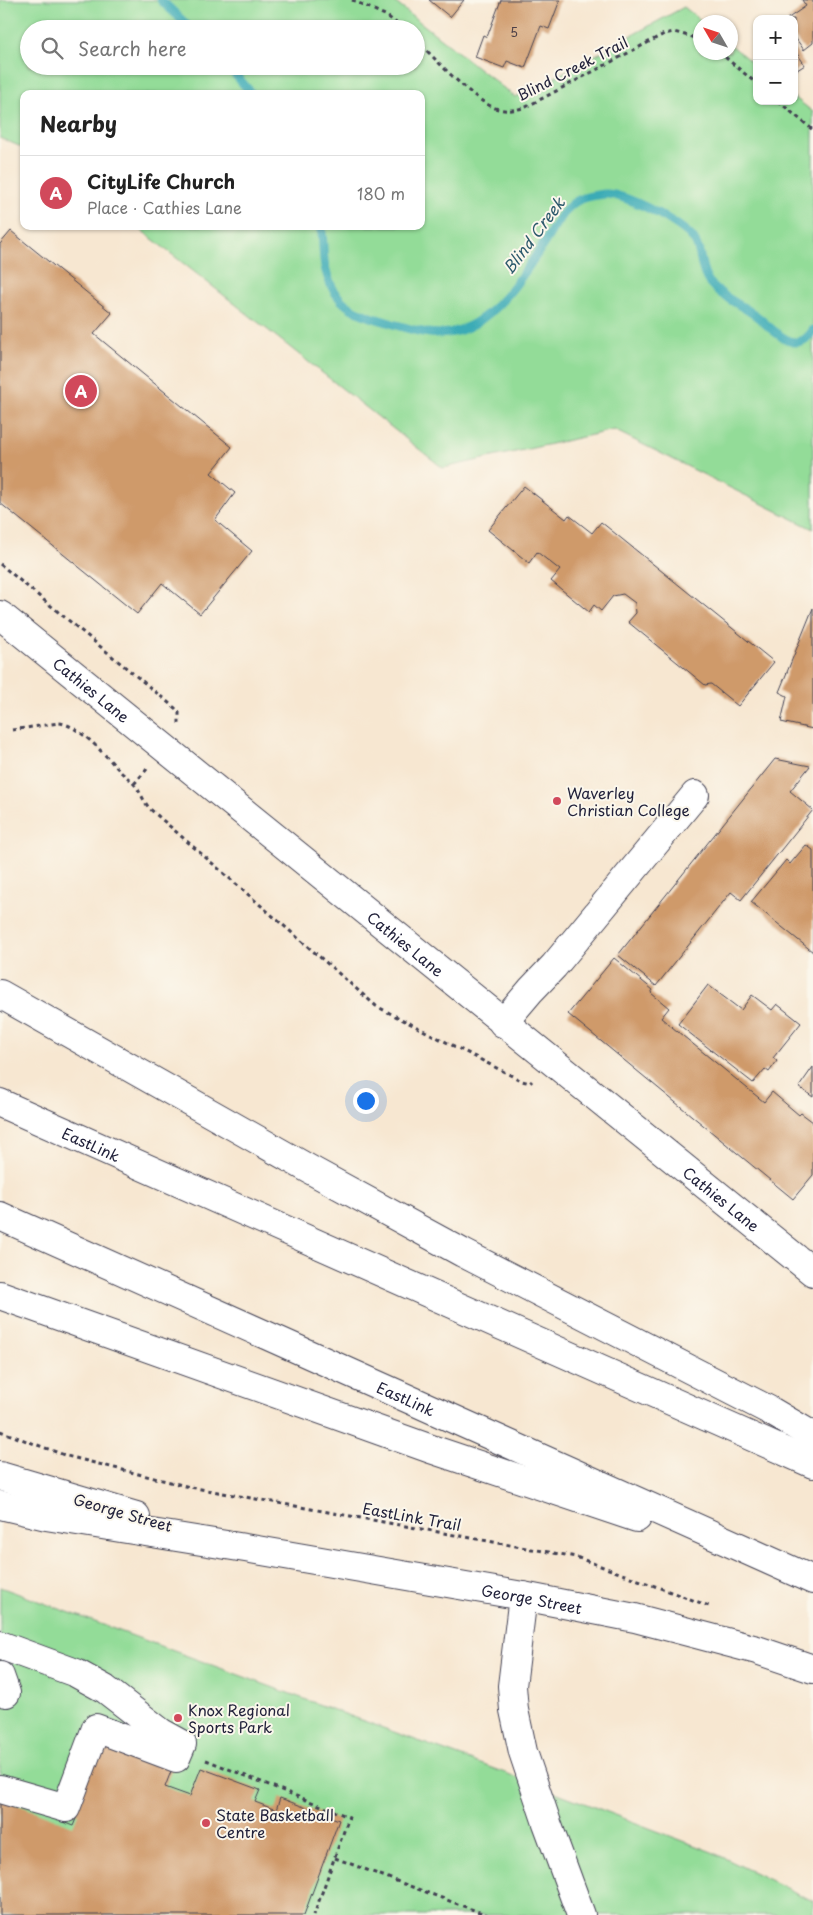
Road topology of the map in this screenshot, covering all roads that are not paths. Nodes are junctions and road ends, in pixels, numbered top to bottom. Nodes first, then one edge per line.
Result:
1 (0, 615) edge
2 (695, 795) dead end
3 (0, 994) edge
4 (503, 1023) junction
5 (0, 1103) edge
6 (0, 1216) edge
7 (813, 1272) edge
8 (0, 1295) edge
9 (813, 1436) edge
10 (813, 1464) edge
11 (0, 1476) edge
12 (0, 1505) edge
13 (245, 1548) junction
14 (804, 1576) edge
15 (523, 1596) junction
16 (0, 1644) edge
17 (813, 1669) edge
18 (0, 1676) edge
19 (0, 1692) edge
20 (0, 1789) edge
21 (582, 1915) edge

1 - 4 main road, Cathies Lane
2 - 4 main road
3 - 9 main road
4 - 7 main road, Cathies Lane
5 - 10 main road, EastLink
6 - 14 main road, EastLink
8 - 14 main road
11 - 13 main road, George Street
12 - 13 main road, George Street
13 - 15 main road, George Street
15 - 17 main road, George Street
15 - 21 main road
16 - 20 main road
18 - 19 main road

